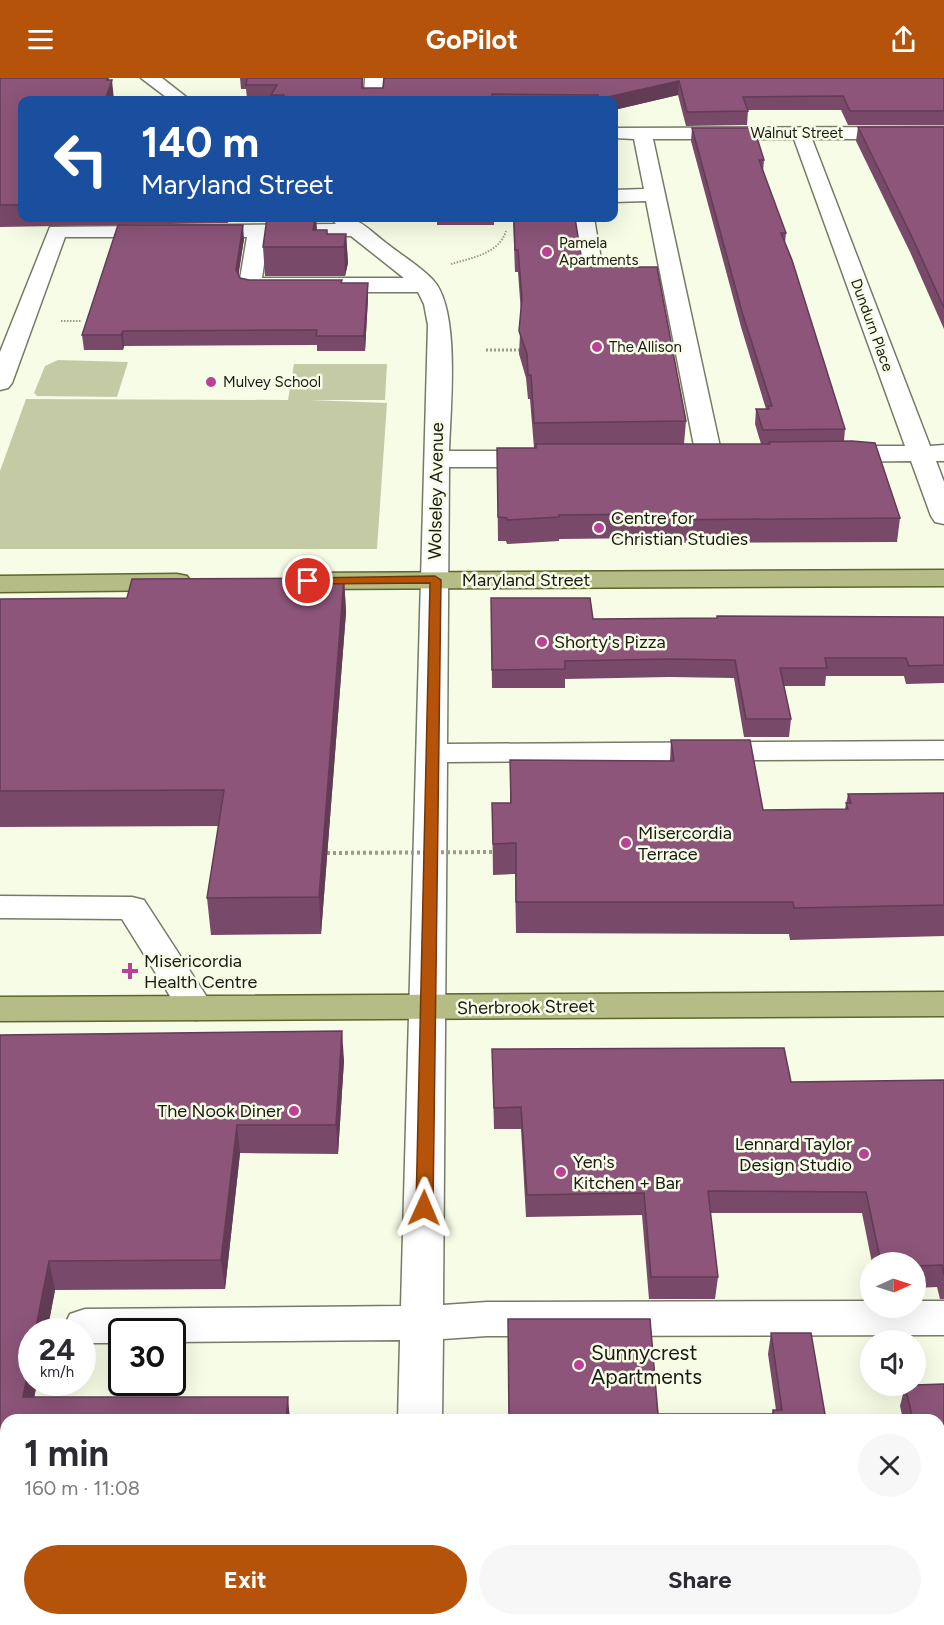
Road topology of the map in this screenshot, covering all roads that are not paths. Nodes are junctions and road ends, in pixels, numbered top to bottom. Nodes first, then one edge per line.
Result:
1 (150, 78) edge
2 (374, 78) edge
3 (175, 96) edge
4 (373, 96) edge
5 (642, 133) junction
6 (801, 133) junction
7 (944, 133) edge
8 (618, 134) edge
9 (655, 195) junction
10 (618, 196) edge
11 (347, 222) edge
12 (585, 222) edge
13 (358, 230) junction
14 (258, 231) junction
15 (672, 276) junction
16 (419, 279) junction
17 (0, 383) edge
18 (932, 453) edge
19 (816, 454) edge
20 (709, 456) edge
21 (568, 458) edge
22 (437, 459) junction
23 (944, 516) edge
24 (944, 578) edge
25 (435, 580) junction
26 (273, 581) edge
27 (201, 582) edge
28 (0, 584) edge
29 (944, 750) edge
30 (432, 753) junction
31 (0, 907) edge
32 (944, 1004) edge
33 (196, 1008) junction
34 (428, 1008) junction
35 (0, 1009) edge
36 (944, 1318) edge
37 (423, 1323) junction
38 (96, 1326) edge
39 (420, 1414) edge

1 - 3 street
2 - 4 street
5 - 6 street, Walnut Street
5 - 8 street, Walnut Street
5 - 9 street
6 - 7 street, Walnut Street
6 - 18 street, Dundurn Place
9 - 10 street
9 - 15 street
11 - 13 street, Wolseley Avenue
12 - 15 street
13 - 14 street
13 - 16 street, Wolseley Avenue
14 - 16 street
14 - 17 street
15 - 20 street
16 - 22 street, Wolseley Avenue
18 - 19 street
18 - 23 street, Dundurn Place
21 - 22 street
22 - 25 street, Wolseley Avenue
24 - 25 main road, Maryland Street
25 - 26 main road, Maryland Street
25 - 30 street, Wolseley Avenue
27 - 28 main road
29 - 30 street
30 - 34 street, Wolseley Avenue
31 - 33 street
32 - 34 main road, Sherbrook Street
33 - 34 main road, Sherbrook Street
33 - 35 main road, Sherbrook Street
34 - 37 street, Wolseley Avenue
36 - 37 street
37 - 38 street
37 - 39 street, Wolseley Avenue

